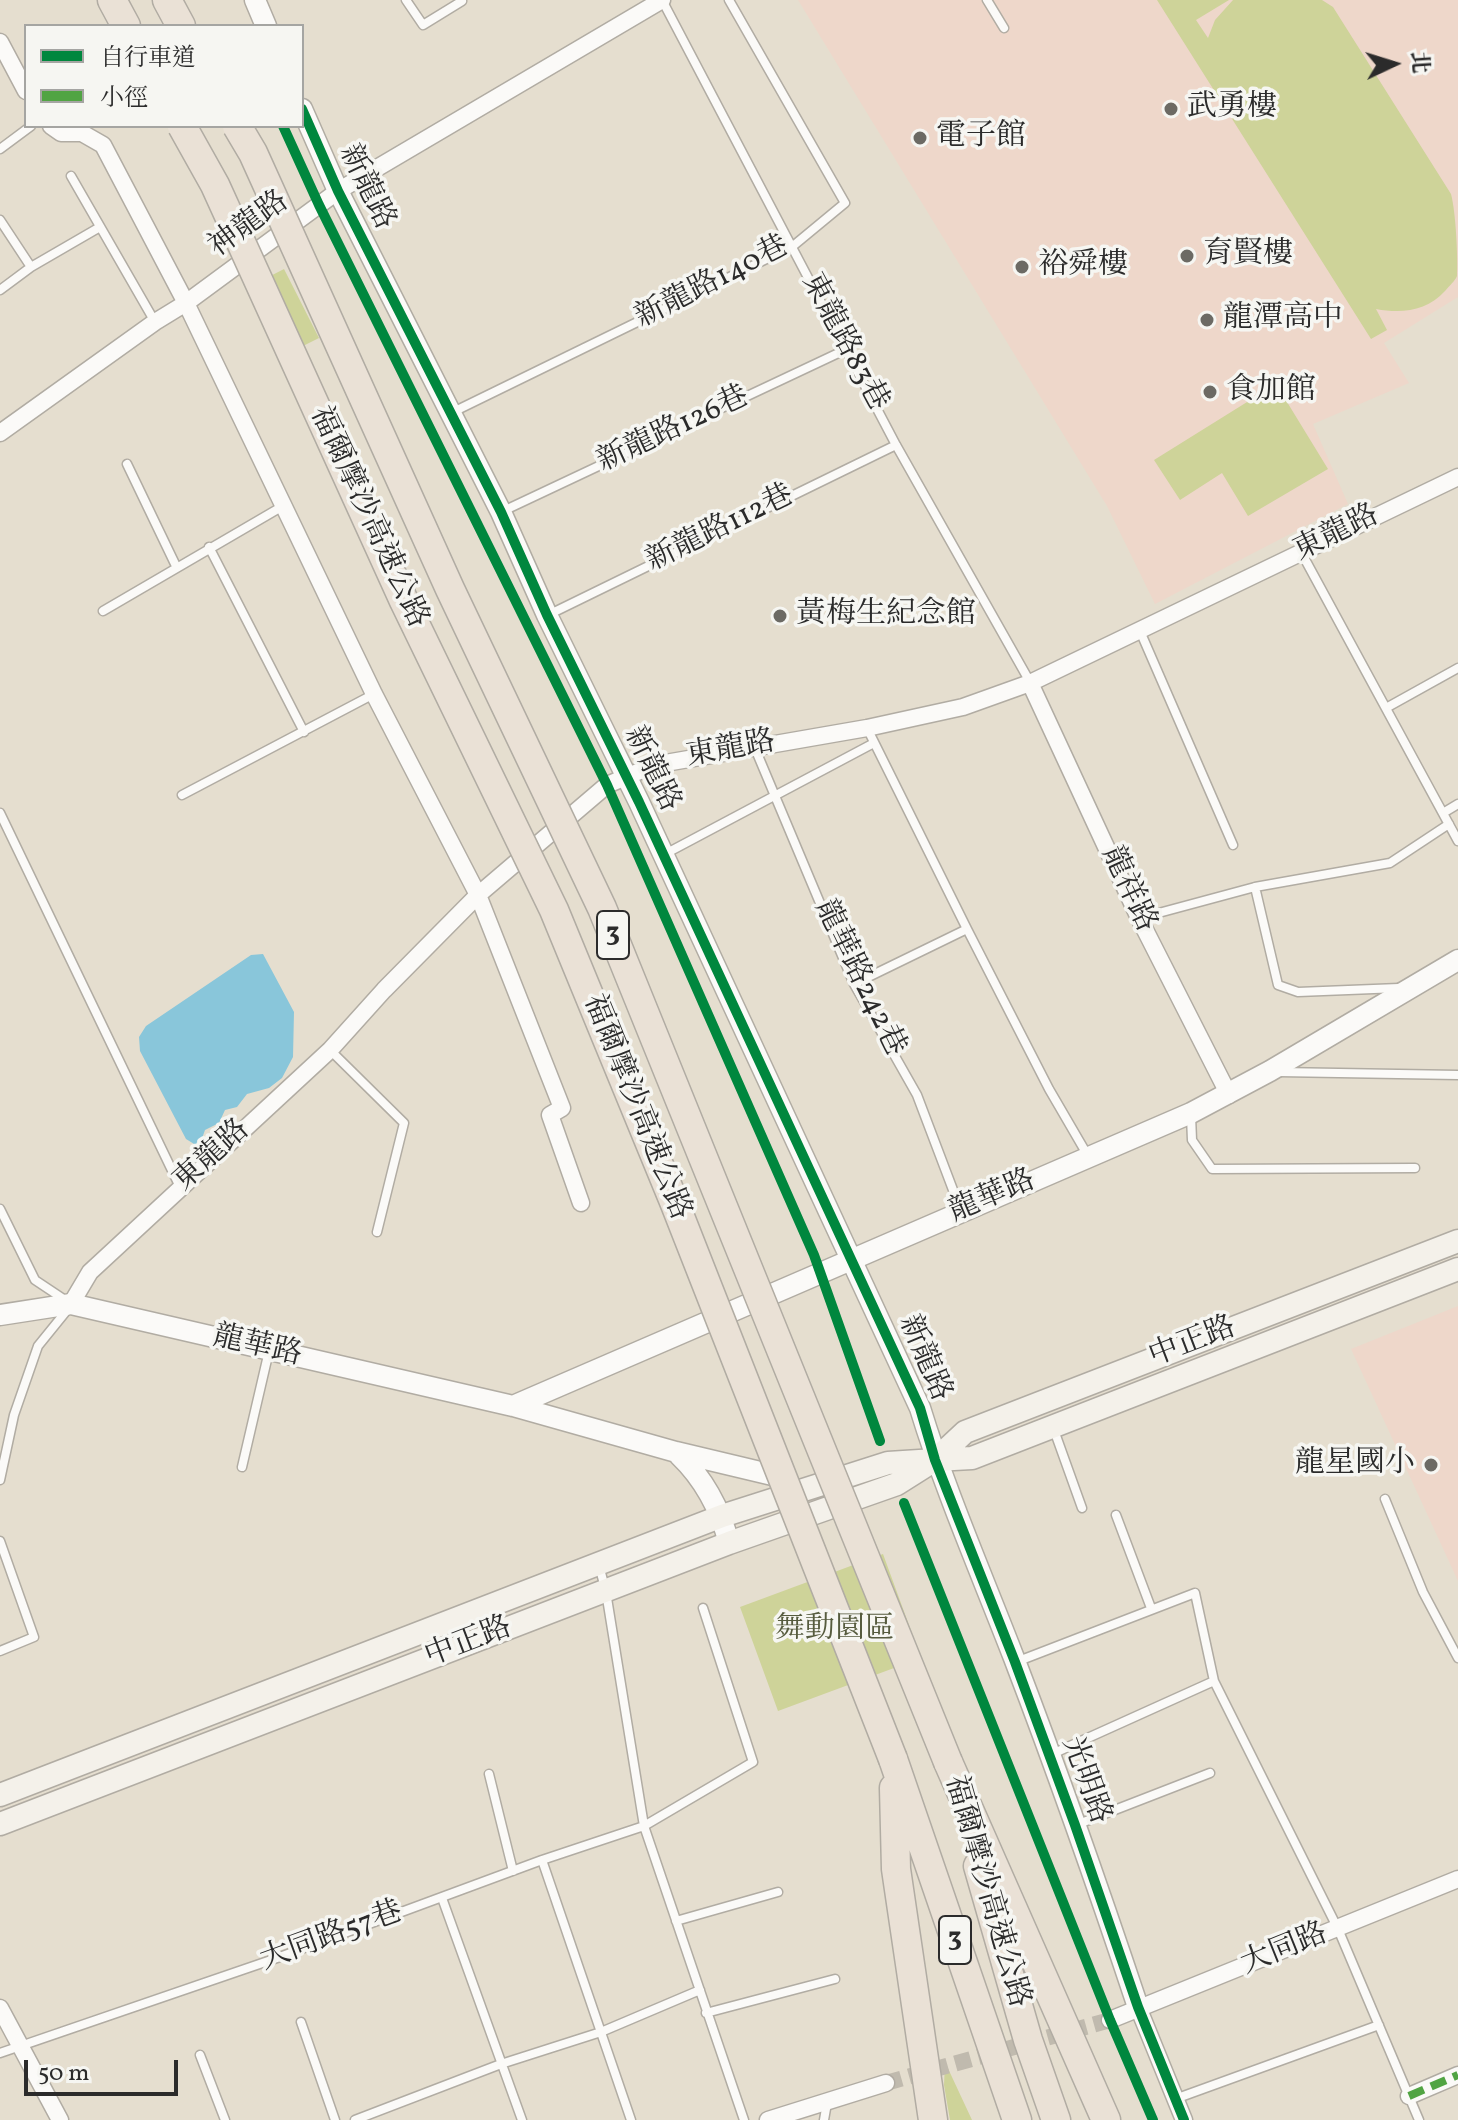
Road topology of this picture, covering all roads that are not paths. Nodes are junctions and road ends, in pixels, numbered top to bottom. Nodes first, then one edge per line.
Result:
1 (112, 0) edge
2 (167, 0) edge
3 (255, 0) edge
4 (406, 0) edge
5 (662, 0) edge
6 (729, 0) edge
7 (987, 0) edge
8 (462, 1) edge
9 (125, 24) edge
10 (180, 24) edge
11 (265, 24) edge
12 (1004, 28) dead end
13 (0, 42) edge
14 (24, 87) edge
15 (304, 114) edge
16 (28, 128) edge
17 (54, 128) edge
18 (183, 128) edge
19 (238, 128) edge
20 (0, 149) edge
21 (71, 176) dead end
22 (338, 191) junction
23 (0, 220) edge
24 (100, 227) junction
25 (793, 246) junction
26 (31, 267) junction
27 (0, 290) edge
28 (186, 303) junction
29 (155, 322) junction
30 (847, 349) junction
31 (450, 413) junction
32 (0, 433) edge
33 (896, 445) junction
34 (127, 464) dead end
35 (1458, 477) edge
36 (283, 506) junction
37 (501, 512) junction
38 (209, 547) junction
39 (1301, 552) junction
40 (176, 566) junction
41 (103, 611) dead end
42 (547, 615) junction
43 (1140, 630) junction
44 (1458, 668) edge
45 (1030, 683) junction
46 (374, 694) junction
47 (1386, 708) junction
48 (304, 732) junction
49 (870, 736) junction
50 (754, 746) junction
51 (627, 778) junction
52 (182, 795) dead end
53 (774, 797) junction
54 (1458, 804) edge
55 (0, 813) edge
56 (1443, 813) junction
57 (1449, 824) junction
58 (1458, 841) edge
59 (1233, 845) dead end
60 (664, 855) junction
61 (1255, 887) junction
62 (478, 895) junction
63 (1139, 918) junction
64 (967, 929) junction
65 (1458, 960) edge
66 (854, 984) junction
67 (1409, 988) junction
68 (330, 1050) junction
69 (1270, 1071) junction
70 (1458, 1075) edge
71 (1229, 1095) junction
72 (1191, 1113) junction
73 (1089, 1157) junction
74 (1415, 1168) dead end
75 (180, 1187) junction
76 (581, 1203) dead end
77 (0, 1209) edge
78 (962, 1212) junction
79 (377, 1232) dead end
80 (1458, 1241) edge
81 (852, 1257) junction
82 (1458, 1269) edge
83 (71, 1304) junction
84 (0, 1315) edge
85 (269, 1351) junction
86 (1157, 1358) junction
87 (1165, 1384) junction
88 (513, 1406) junction
89 (1053, 1428) junction
90 (676, 1452) junction
91 (935, 1460) junction
92 (242, 1467) dead end
93 (0, 1480) edge
94 (797, 1492) junction
95 (1385, 1499) dead end
96 (1082, 1508) dead end
97 (1116, 1515) dead end
98 (722, 1516) junction
99 (808, 1516) junction
100 (0, 1541) edge
101 (729, 1543) junction
102 (3, 1560) edge
103 (599, 1565) junction
104 (606, 1592) junction
105 (703, 1608) dead end
106 (1151, 1608) junction
107 (0, 1651) edge
108 (1458, 1658) edge
109 (1015, 1662) junction
110 (1214, 1681) junction
111 (1049, 1755) junction
112 (893, 1759) junction
113 (948, 1762) junction
114 (1210, 1773) dead end
115 (489, 1774) dead end
116 (0, 1795) edge
117 (0, 1824) edge
118 (1075, 1825) junction
119 (644, 1826) junction
120 (542, 1860) junction
121 (513, 1871) junction
122 (1458, 1879) edge
123 (778, 1892) dead end
124 (442, 1898) junction
125 (676, 1921) junction
126 (1338, 1929) junction
127 (835, 1979) dead end
128 (700, 1990) junction
129 (1138, 2007) junction
130 (0, 2008) edge
131 (706, 2013) junction
132 (1110, 2020) tunnel mouth
133 (301, 2022) dead end
134 (1379, 2025) junction
135 (601, 2032) junction
136 (19, 2046) junction
137 (0, 2053) edge
138 (200, 2055) dead end
139 (501, 2064) junction
140 (1458, 2075) edge
141 (886, 2083) tunnel mouth
142 (1409, 2096) junction
143 (1174, 2099) junction
144 (825, 2112) edge
145 (1417, 2119) edge
146 (60, 2120) edge
147 (225, 2120) edge
148 (335, 2120) edge
149 (355, 2120) edge
150 (522, 2120) edge
151 (631, 2120) edge
152 (744, 2120) edge
153 (768, 2120) edge
154 (933, 2120) edge
155 (1017, 2120) edge
156 (1056, 2120) edge
157 (1106, 2120) edge
158 (1184, 2120) edge

1 - 9 highway
2 - 10 highway
3 - 11 street
4 - 8 lane
5 - 22 street, 神龍路
5 - 25 lane, 東龍路83巷
6 - 25 lane, 新龍路140巷
7 - 12 lane
13 - 14 street
15 - 22 street, 新龍路
16 - 20 lane
17 - 28 street
18 - 112 highway, 福爾摩沙高速公路 / 3, bridge
19 - 113 highway, 福爾摩沙高速公路 / 3, bridge
21 - 24 lane
22 - 28 street, 神龍路
22 - 31 street, 新龍路
23 - 26 lane
24 - 26 lane
24 - 29 lane
25 - 30 lane, 東龍路83巷
25 - 31 lane, 新龍路140巷
26 - 27 lane
28 - 29 street, 神龍路
28 - 36 street
29 - 32 street, 神龍路
30 - 33 lane, 東龍路83巷
30 - 37 lane, 新龍路126巷
31 - 37 street, 新龍路
33 - 42 lane, 新龍路112巷
33 - 45 lane, 東龍路83巷
34 - 40 lane
35 - 39 street, 東龍路
36 - 38 lane
36 - 46 street
37 - 42 street, 新龍路
38 - 40 lane
38 - 48 lane
39 - 43 street, 東龍路
39 - 47 lane
40 - 41 lane
42 - 51 street, 新龍路
43 - 45 street, 東龍路
43 - 59 lane
44 - 47 lane
45 - 49 street, 東龍路
45 - 63 street, 龍祥路
46 - 48 lane
46 - 62 street
47 - 56 lane
48 - 52 lane
49 - 50 street, 東龍路
49 - 53 lane
49 - 64 lane
50 - 51 street, 東龍路
50 - 53 lane, 龍華路242巷
51 - 60 street, 新龍路
51 - 62 street, 東龍路
53 - 60 lane
53 - 66 lane, 龍華路242巷
54 - 56 lane
55 - 75 lane
56 - 57 lane
57 - 58 lane
57 - 61 lane
60 - 81 street, 新龍路
61 - 63 lane
61 - 67 lane
62 - 68 street, 東龍路
62 - 76 street
63 - 71 street, 龍祥路
64 - 66 lane
64 - 73 lane
65 - 67 street, 龍華路
66 - 78 lane, 龍華路242巷
67 - 69 street, 龍華路
68 - 75 street, 東龍路
68 - 79 lane
69 - 70 lane
69 - 71 street, 龍華路
71 - 72 street, 龍華路
72 - 73 street, 龍華路
72 - 74 lane
73 - 78 street, 龍華路
75 - 83 street, 東龍路
77 - 83 lane
78 - 81 street, 龍華路
80 - 86 main road, 中正路
81 - 88 street, 龍華路
81 - 91 street, 新龍路
82 - 87 main road, 中正路
83 - 84 street, 龍華路
83 - 85 street, 龍華路
83 - 93 lane
85 - 88 street, 龍華路
85 - 92 lane
86 - 87 main road
86 - 91 main road, 中正路
87 - 89 main road, 中正路
88 - 90 street, 龍華路
89 - 91 main road, 中正路
89 - 96 lane
90 - 94 street, 龍華路
90 - 98 street
91 - 94 main road, 中正路
91 - 99 main road, 中正路
91 - 109 street, 光明路
94 - 98 main road, 中正路
94 - 99 street
95 - 108 lane
97 - 106 lane
98 - 101 street
98 - 103 main road, 中正路
99 - 101 main road, 中正路
100 - 102 lane
101 - 104 main road, 中正路
102 - 107 lane
103 - 104 lane
103 - 116 main road, 中正路
104 - 117 main road, 中正路
104 - 119 lane
105 - 119 lane, 大同路57巷
106 - 109 lane
106 - 110 lane
109 - 111 street, 光明路
110 - 111 lane
110 - 126 lane
111 - 118 street, 光明路
112 - 154 highway
112 - 155 highway, 福爾摩沙高速公路 / 3
113 - 156 highway, 福爾摩沙高速公路 / 3
113 - 157 highway
114 - 118 lane
115 - 121 lane
118 - 129 street, 光明路
119 - 120 lane, 大同路57巷
119 - 125 lane
120 - 121 lane, 大同路57巷
120 - 135 lane
121 - 124 lane, 大同路57巷
122 - 126 street, 大同路
123 - 125 lane
124 - 136 lane, 大同路57巷
124 - 139 lane
125 - 128 lane
126 - 129 street, 大同路
126 - 134 lane
127 - 131 lane
128 - 131 lane
128 - 135 lane
129 - 132 street, 大同路
129 - 143 street, 光明路
130 - 136 street
131 - 152 lane
133 - 148 lane
134 - 142 lane
134 - 143 lane
135 - 139 lane
135 - 151 lane
136 - 137 lane, 大同路57巷
136 - 146 street
138 - 147 lane
139 - 149 lane
139 - 150 lane
140 - 142 street
141 - 144 street
142 - 145 lane
143 - 158 street, 光明路
144 - 153 street

